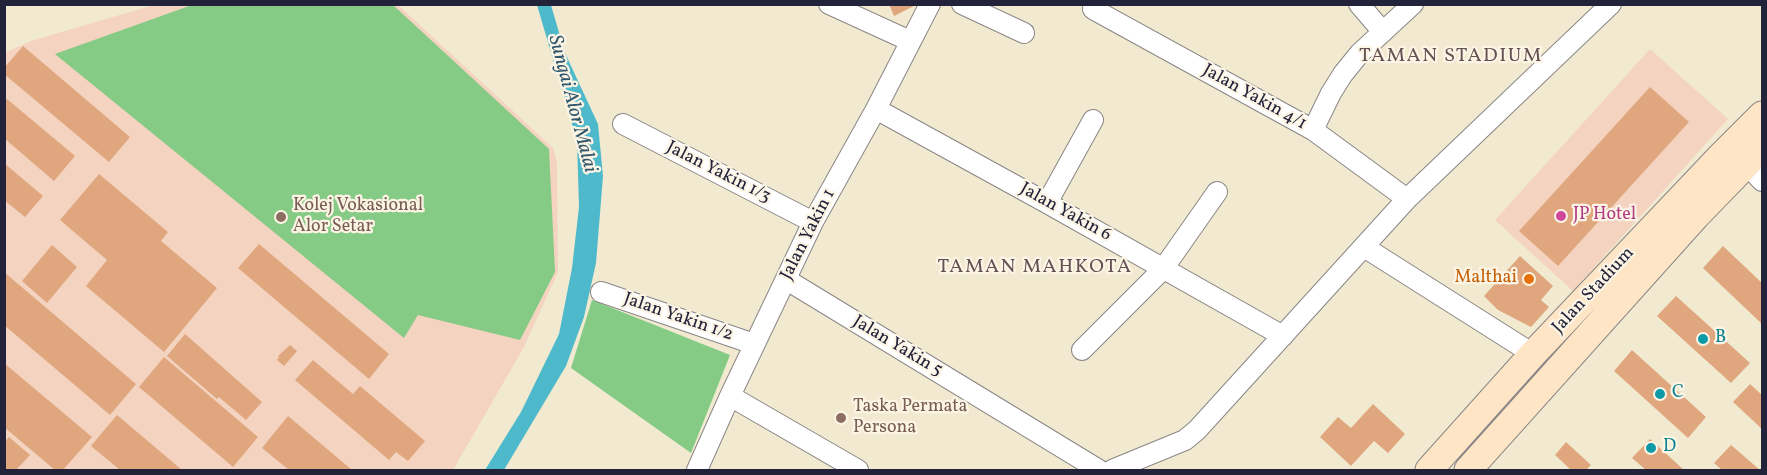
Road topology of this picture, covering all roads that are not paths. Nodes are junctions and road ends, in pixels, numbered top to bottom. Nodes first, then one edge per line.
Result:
1 (829, 4) edge
2 (930, 4) edge
3 (962, 4) edge
4 (1359, 4) edge
5 (1413, 4) edge
6 (1611, 4) edge
7 (1093, 9) dead end
8 (1383, 32) junction
9 (1024, 33) dead end
10 (910, 41) junction
11 (876, 109) junction
12 (1762, 115) edge
13 (1093, 120) dead end
14 (623, 124) dead end
15 (1313, 130) junction
16 (1757, 165) edge
17 (1217, 192) dead end
18 (1407, 199) junction
19 (1047, 203) junction
20 (813, 222) junction
21 (1364, 246) junction
22 (1163, 269) junction
23 (787, 280) junction
24 (602, 292) dead end
25 (1283, 336) junction
26 (754, 344) junction
27 (1082, 350) dead end
28 (1533, 354) junction
29 (730, 396) junction
30 (697, 471) edge
31 (858, 471) edge
32 (1100, 471) edge
33 (1112, 471) edge
34 (1429, 471) edge
35 (1468, 471) edge

1 - 10 street
2 - 10 street, Jalan Yakin 1
3 - 9 street
4 - 8 street
5 - 8 street
6 - 18 street
7 - 15 street, Jalan Yakin 4/1
8 - 15 street
10 - 11 street, Jalan Yakin 1
11 - 19 street, Jalan Yakin 6
11 - 20 street, Jalan Yakin 1
12 - 28 main road, Jalan Stadium
13 - 19 street
14 - 20 street, Jalan Yakin 1/3
15 - 18 street, Jalan Yakin 4/1
16 - 35 main road, Jalan Stadium
17 - 22 street
18 - 21 street
19 - 22 street, Jalan Yakin 6
20 - 23 street, Jalan Yakin 1
21 - 25 street
21 - 28 street
22 - 25 street, Jalan Yakin 6
22 - 27 street
23 - 26 street, Jalan Yakin 1
23 - 32 street, Jalan Yakin 5
24 - 26 street, Jalan Yakin 1/2
25 - 33 street
26 - 29 street, Jalan Yakin 1
28 - 34 main road, Jalan Stadium
29 - 30 street, Jalan Yakin 1
29 - 31 street

